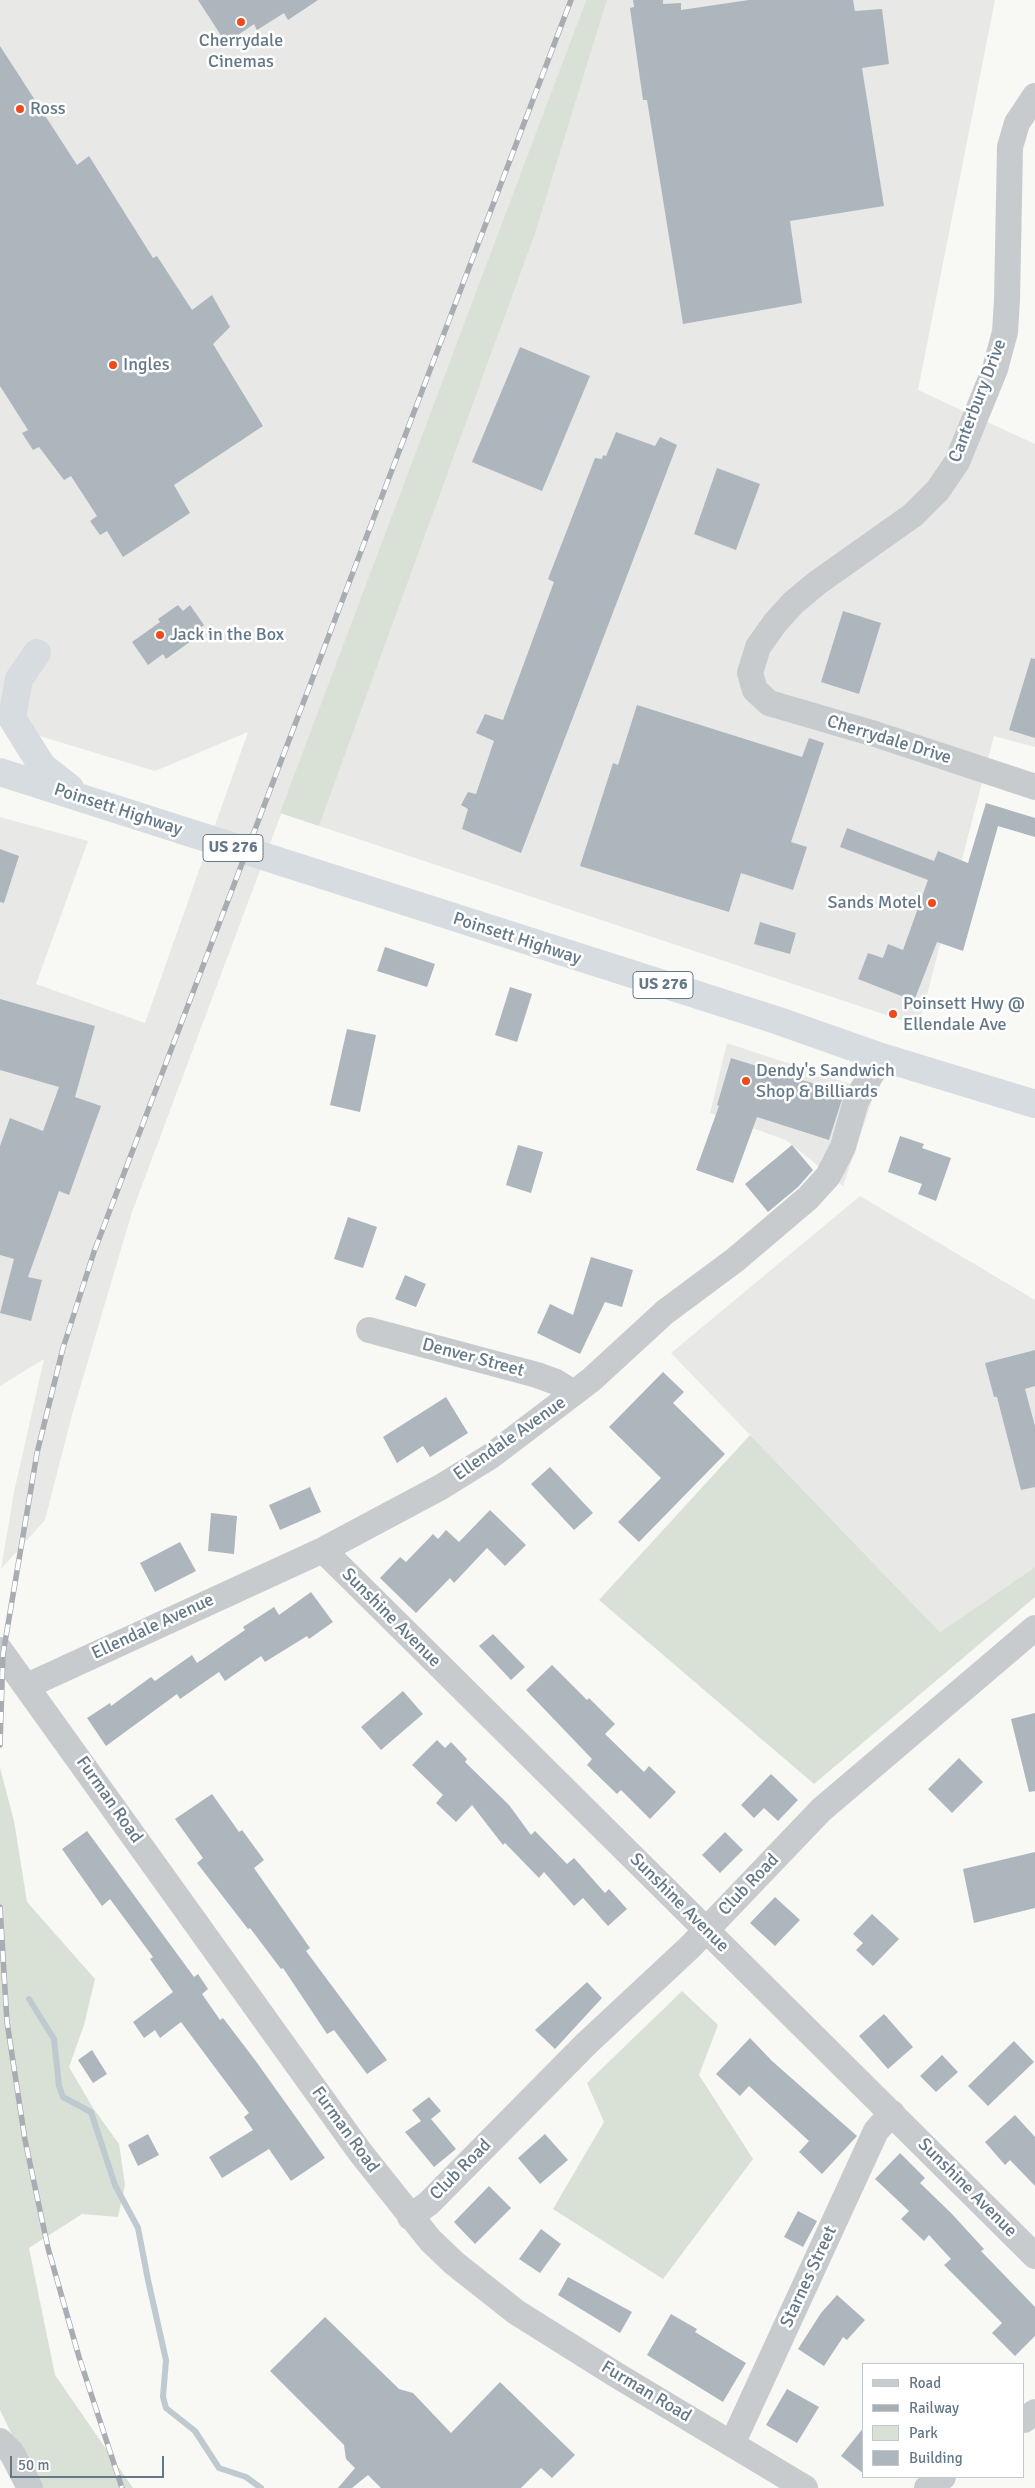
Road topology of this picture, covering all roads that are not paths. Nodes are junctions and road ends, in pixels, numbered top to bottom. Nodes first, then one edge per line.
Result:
1 (1035, 96) edge
2 (37, 653) dead end
3 (751, 683) joint
4 (0, 772) edge
5 (1035, 786) edge
6 (83, 799) junction
7 (881, 1058) junction
8 (1035, 1104) edge
9 (369, 1330) dead end
10 (574, 1394) junction
11 (322, 1550) junction
12 (1035, 1628) edge
13 (0, 1650) edge
14 (27, 1686) junction
15 (706, 1930) junction
16 (892, 2113) junction
17 (410, 2217) junction
18 (1035, 2256) edge
19 (0, 2441) edge
20 (732, 2444) junction
21 (942, 2478) edge
22 (30, 2488) edge
23 (805, 2488) edge
24 (927, 2488) edge

1 - 3 street, Canterbury Drive
2 - 6 highway
3 - 5 street, Cherrydale Drive
4 - 6 highway, Poinsett Highway / US 276
6 - 7 highway, Poinsett Highway / US 276
7 - 8 highway, Poinsett Highway / US 276
7 - 10 street, Ellendale Avenue
9 - 10 street, Denver Street
10 - 11 street, Ellendale Avenue
11 - 14 street, Ellendale Avenue
11 - 15 street, Sunshine Avenue
12 - 15 street, Club Road
13 - 14 street, Furman Road
14 - 17 street, Furman Road
15 - 16 street, Sunshine Avenue
15 - 17 street, Club Road
16 - 18 street, Sunshine Avenue
16 - 20 street, Starnes Street
17 - 20 street, Furman Road
19 - 22 street
20 - 23 street, Furman Road
21 - 24 street

